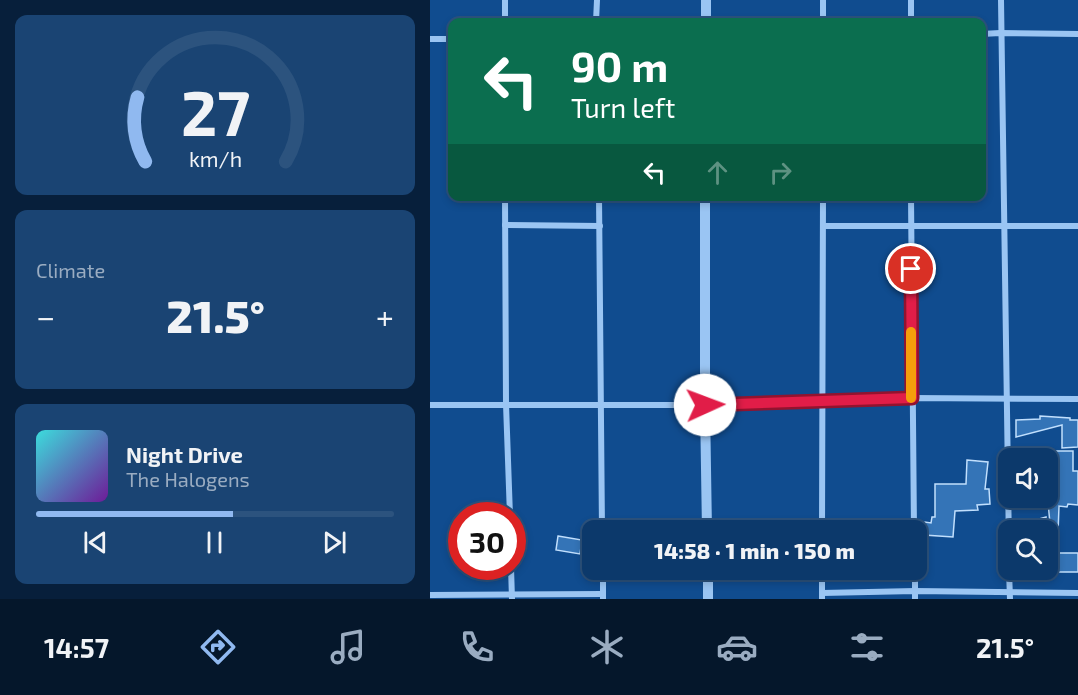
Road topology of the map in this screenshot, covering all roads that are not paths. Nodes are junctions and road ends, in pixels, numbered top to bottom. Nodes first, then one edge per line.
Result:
1 (505, 0) edge
2 (597, 0) edge
3 (706, 0) edge
4 (823, 0) edge
5 (911, 0) edge
6 (1000, 0) edge
7 (505, 18) edge
8 (596, 18) edge
9 (706, 18) edge
10 (823, 18) edge
11 (911, 18) edge
12 (1000, 33) junction
13 (986, 34) edge
14 (1078, 34) edge
15 (430, 39) edge
16 (448, 39) edge
17 (505, 201) edge
18 (599, 201) edge
19 (705, 201) edge
20 (823, 201) edge
21 (911, 201) edge
22 (505, 225) junction
23 (600, 226) junction
24 (823, 226) junction
25 (910, 226) junction
26 (1003, 226) junction
27 (1078, 226) edge
28 (912, 398) junction
29 (1006, 398) junction
30 (1078, 399) edge
31 (822, 400) junction
32 (430, 405) edge
33 (506, 405) junction
34 (601, 405) junction
35 (705, 405) junction
36 (509, 502) edge
37 (602, 520) edge
38 (707, 520) edge
39 (822, 520) edge
40 (914, 520) edge
41 (1008, 520) edge
42 (511, 580) edge
43 (603, 580) edge
44 (708, 580) edge
45 (822, 580) edge
46 (915, 580) edge
47 (1009, 580) edge
48 (915, 591) junction
49 (1078, 593) edge
50 (430, 595) edge
51 (822, 596) edge
52 (1010, 596) edge
53 (512, 597) edge
54 (603, 597) edge
55 (708, 599) edge
56 (915, 599) edge

1 - 7 street
2 - 8 street
3 - 9 street
4 - 10 street
5 - 11 street
6 - 12 street
12 - 13 street
12 - 14 street
12 - 26 street
15 - 16 street
17 - 22 street
18 - 23 street
19 - 35 street
20 - 24 street
21 - 25 street
22 - 23 street
22 - 33 street
23 - 34 street
24 - 25 street
24 - 31 street
25 - 26 street
25 - 28 street
26 - 27 street
26 - 29 street
28 - 29 street
28 - 31 street
28 - 40 street
29 - 30 street
29 - 41 street
31 - 35 street
31 - 39 street
32 - 33 street
33 - 34 street
33 - 36 street
34 - 35 street
34 - 37 street
35 - 38 street
42 - 53 street
43 - 54 street
44 - 55 street
45 - 51 street
46 - 48 street
47 - 52 street
48 - 51 street
48 - 52 street
48 - 56 street
49 - 52 street
50 - 53 street
53 - 54 street

